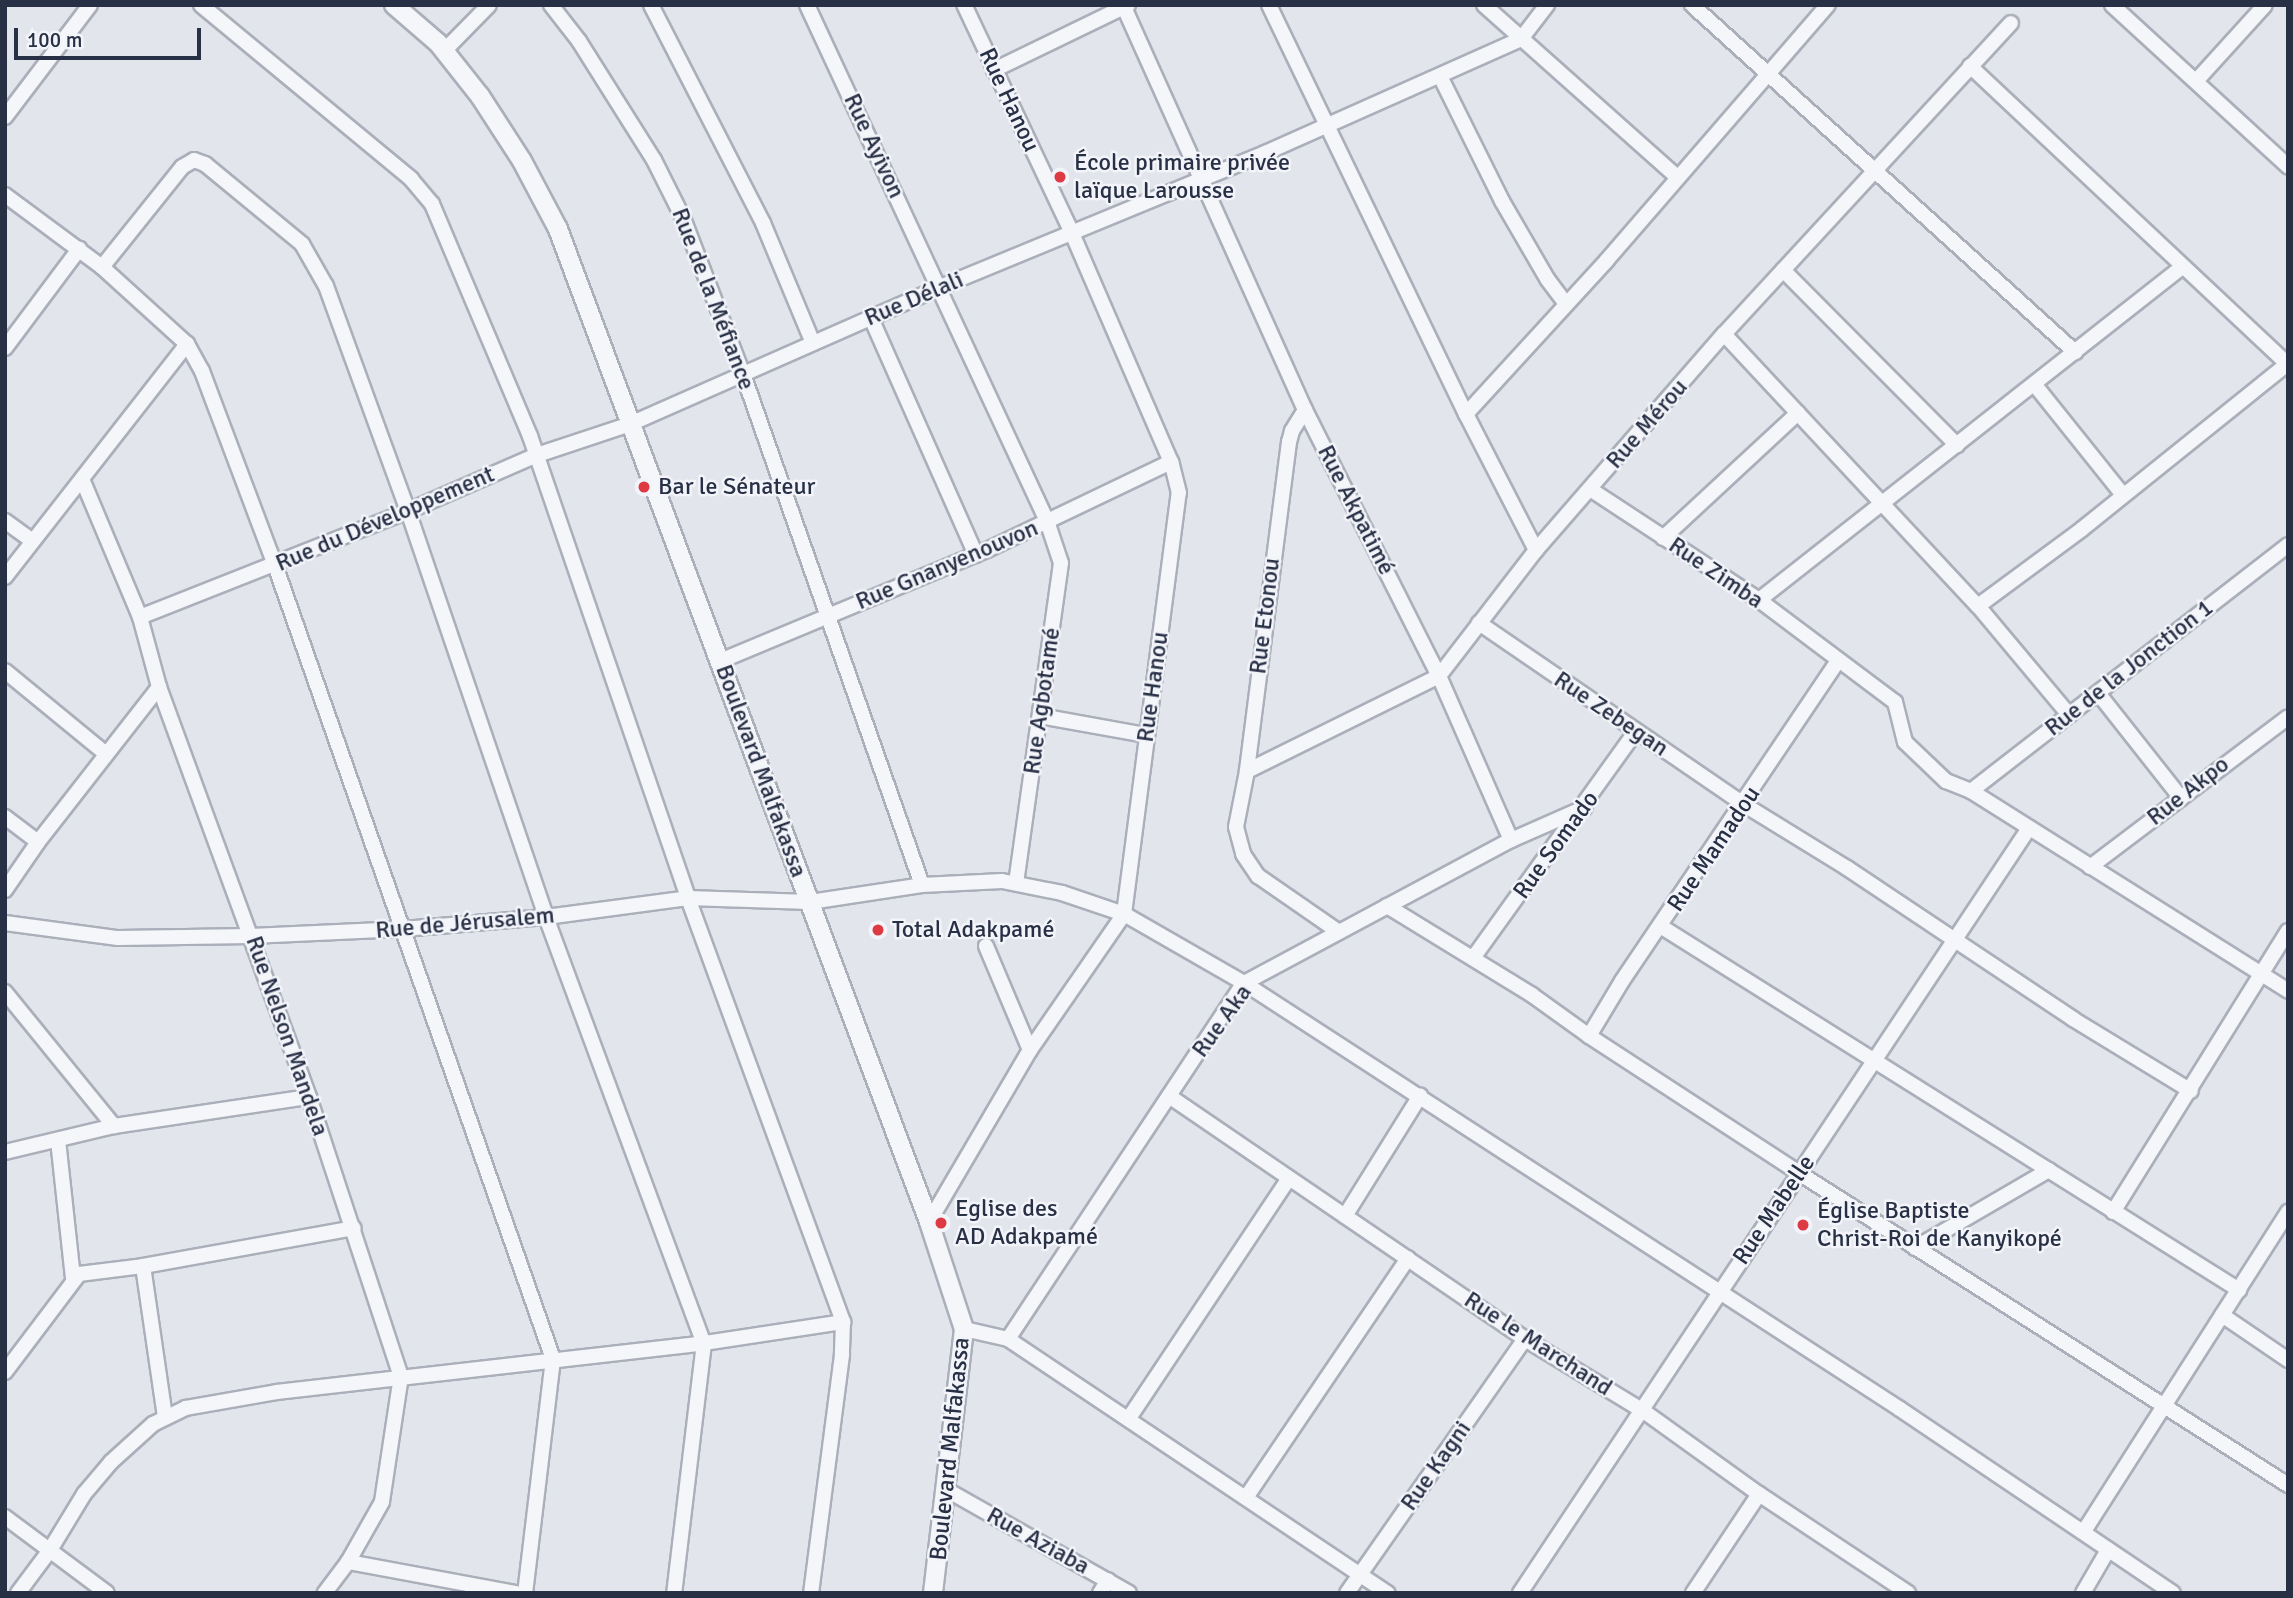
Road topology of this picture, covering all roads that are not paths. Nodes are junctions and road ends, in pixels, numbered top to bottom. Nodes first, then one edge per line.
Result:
1 (90, 5) edge
2 (201, 5) edge
3 (394, 5) edge
4 (489, 5) edge
5 (651, 5) edge
6 (807, 5) edge
7 (964, 5) edge
8 (1269, 5) edge
9 (1484, 5) edge
10 (1547, 5) edge
11 (1692, 5) edge
12 (1828, 5) edge
13 (2112, 5) edge
14 (2265, 5) edge
15 (1125, 6) edge
16 (558, 7) edge
17 (2011, 23) dead end
18 (1521, 39) junction
19 (444, 51) junction
20 (1970, 66) junction
21 (994, 70) junction
22 (1767, 73) junction
23 (1440, 76) junction
24 (2197, 80) junction
25 (5, 117) edge
26 (1328, 125) junction
27 (2288, 166) edge
28 (1874, 171) junction
29 (1676, 177) junction
30 (1200, 179) junction
31 (5, 195) edge
32 (1072, 233) junction
33 (79, 249) junction
34 (102, 267) junction
35 (2182, 267) junction
36 (1783, 270) junction
37 (940, 287) junction
38 (1566, 304) junction
39 (871, 318) junction
40 (1724, 334) junction
41 (813, 343) junction
42 (187, 344) junction
43 (5, 348) edge
44 (2074, 352) junction
45 (2287, 365) edge
46 (743, 374) junction
47 (2035, 385) junction
48 (1305, 410) junction
49 (1798, 413) junction
50 (1466, 414) junction
51 (630, 424) junction
52 (1957, 444) junction
53 (537, 455) junction
54 (1171, 462) junction
55 (82, 479) junction
56 (1590, 489) junction
57 (2123, 495) junction
58 (1883, 503) junction
59 (408, 511) junction
60 (5, 521) edge
61 (1047, 522) junction
62 (1663, 538) junction
63 (33, 541) junction
64 (2288, 545) edge
65 (1536, 550) junction
66 (975, 555) junction
67 (275, 565) junction
68 (5, 577) edge
69 (1759, 600) junction
70 (1978, 606) junction
71 (829, 616) junction
72 (140, 617) junction
73 (1479, 623) junction
74 (720, 660) junction
75 (1839, 661) junction
76 (5, 671) edge
77 (1439, 676) junction
78 (159, 687) junction
79 (2098, 693) junction
80 (2069, 715) junction
81 (1040, 716) junction
82 (2286, 723) edge
83 (1636, 731) junction
84 (1146, 735) junction
85 (106, 754) junction
86 (1247, 771) junction
87 (1971, 791) junction
88 (2180, 798) junction
89 (1743, 804) junction
90 (1584, 808) junction
91 (5, 817) edge
92 (2029, 828) junction
93 (1511, 840) junction
94 (38, 842) junction
95 (2090, 867) junction
96 (1016, 883) junction
97 (922, 885) junction
98 (5, 890) edge
99 (688, 898) junction
100 (810, 902) junction
101 (1387, 906) junction
102 (1124, 914) junction
103 (546, 918) junction
104 (5, 923) edge
105 (1662, 927) junction
106 (403, 929) junction
107 (2288, 931) edge
108 (1339, 932) junction
109 (251, 936) junction
110 (1953, 942) junction
111 (986, 946) dead end
112 (1473, 958) junction
113 (2261, 974) junction
114 (1244, 983) junction
115 (2288, 991) edge
116 (5, 992) edge
117 (1589, 1036) junction
118 (1030, 1050) junction
119 (1875, 1058) junction
120 (2191, 1091) junction
121 (1169, 1096) junction
122 (1420, 1096) junction
123 (309, 1097) junction
124 (114, 1126) junction
125 (58, 1140) junction
126 (5, 1152) edge
127 (2049, 1170) junction
128 (1800, 1173) junction
129 (1288, 1180) junction
130 (2112, 1212) junction
131 (2288, 1212) edge
132 (1345, 1216) junction
133 (929, 1222) junction
134 (354, 1228) junction
135 (1914, 1248) junction
136 (1408, 1258) junction
137 (143, 1266) junction
138 (73, 1279) junction
139 (2239, 1290) junction
140 (1717, 1292) junction
141 (2222, 1315) junction
142 (843, 1322) junction
143 (964, 1329) junction
144 (1008, 1339) junction
145 (1525, 1339) junction
146 (704, 1343) junction
147 (553, 1359) junction
148 (2288, 1360) edge
149 (5, 1372) edge
150 (401, 1376) junction
151 (2162, 1404) junction
152 (1642, 1410) junction
153 (164, 1417) junction
154 (1129, 1418) junction
155 (2288, 1485) edge
156 (947, 1490) junction
157 (1759, 1494) junction
158 (1247, 1496) junction
159 (5, 1517) edge
160 (2084, 1531) junction
161 (50, 1550) junction
162 (2108, 1550) junction
163 (348, 1562) junction
164 (1359, 1574) junction
165 (1108, 1580) junction
166 (18, 1593) edge
167 (107, 1593) edge
168 (325, 1593) edge
169 (516, 1593) edge
170 (525, 1593) edge
171 (674, 1593) edge
172 (811, 1593) edge
173 (933, 1593) edge
174 (1100, 1593) edge
175 (1129, 1593) edge
176 (1347, 1593) edge
177 (1388, 1593) edge
178 (1520, 1593) edge
179 (1693, 1593) edge
180 (1908, 1593) edge
181 (2083, 1593) edge
182 (2173, 1593) edge

1 - 25 street
2 - 53 street
3 - 19 street, Boulevard Malfakassa
4 - 19 street
5 - 41 street
6 - 37 street, Rue Ayivon
7 - 21 street, Rue Hanou
8 - 26 street
9 - 18 street
10 - 18 street
11 - 22 street
12 - 22 street
13 - 24 street
14 - 24 street
15 - 21 street
15 - 30 street, Rue Akpatimé
16 - 46 street, Rue de la Méfiance
17 - 20 street, Rue Mérou
18 - 23 street, Rue Délali
18 - 29 street
19 - 51 street, Boulevard Malfakassa
20 - 28 street, Rue Mérou
20 - 35 street
21 - 32 street, Rue Hanou
22 - 28 street
22 - 29 street
23 - 26 street, Rue Délali
23 - 38 street
24 - 27 street
26 - 30 street, Rue Délali
26 - 50 street
28 - 36 street, Rue Mérou
28 - 44 street
29 - 38 street
30 - 32 street, Rue Délali
30 - 48 street, Rue Akpatimé
31 - 33 street
32 - 37 street, Rue Délali
32 - 54 street, Rue Hanou
33 - 34 street
33 - 43 street
34 - 42 street
34 - 59 street
35 - 44 street
35 - 45 street
36 - 40 street, Rue Mérou
36 - 52 street
37 - 39 street, Rue Délali
37 - 61 street, Rue Ayivon
38 - 50 street
39 - 41 street, Rue Délali
39 - 66 street
40 - 49 street
40 - 56 street, Rue Mérou
41 - 46 street, Rue Délali
42 - 55 street
42 - 67 street
44 - 47 street
45 - 57 street
46 - 51 street, Rue Délali
46 - 71 street, Rue de la Méfiance
47 - 52 street
47 - 57 street
48 - 77 street, Rue Akpatimé
48 - 86 street, Rue Etonou
49 - 58 street
49 - 62 street
50 - 65 street
51 - 53 street, Rue du Développement
51 - 74 street, Boulevard Malfakassa
52 - 58 street
53 - 59 street, Rue du Développement
53 - 99 street
54 - 61 street, Rue Gnanyenouvon
54 - 84 street, Rue Hanou
55 - 63 street
55 - 72 street, Rue Nelson Mandela
56 - 62 street, Rue Zimba
56 - 65 street, Rue Mérou
57 - 70 street
58 - 69 street
58 - 70 street
59 - 67 street, Rue du Développement
59 - 103 street
60 - 63 street
61 - 66 street, Rue Gnanyenouvon
61 - 81 street, Rue Agbotamé
62 - 69 street, Rue Zimba
63 - 68 street
64 - 79 street, Rue de la Jonction 1
65 - 73 street, Rue Mérou
66 - 71 street, Rue Gnanyenouvon
67 - 72 street, Rue du Développement
67 - 106 street
69 - 75 street, Rue Zimba
70 - 80 street
71 - 74 street, Rue Gnanyenouvon
71 - 97 street, Rue de la Méfiance
72 - 78 street, Rue Nelson Mandela
73 - 77 street, Rue Mérou
73 - 83 street, Rue Zebegan
74 - 100 street, Boulevard Malfakassa
75 - 87 street, Rue Zimba
75 - 89 street, Rue Mamadou
76 - 85 street
77 - 86 street, Rue Mérou
77 - 93 street, Rue Akpatimé
78 - 85 street
78 - 109 street, Rue Nelson Mandela
79 - 80 street, Rue de la Jonction 1
79 - 88 street
80 - 87 street, Rue de la Jonction 1
81 - 84 street
81 - 96 street, Rue Agbotamé
82 - 88 street, Rue Akpo
83 - 89 street, Rue Zebegan
83 - 90 street, Rue Somado
84 - 102 street, Rue Hanou
85 - 94 street
86 - 108 street, Rue Etonou
87 - 92 street, Rue Zimba
88 - 95 street, Rue Akpo
89 - 105 street, Rue Mamadou
89 - 110 street, Rue Zebegan
90 - 93 street, Rue Aka
90 - 112 street, Rue Somado
91 - 94 street
92 - 95 street, Rue Zimba
92 - 110 street, Rue Mabelle
93 - 101 street, Rue Aka
94 - 98 street
95 - 113 street, Rue Zimba
96 - 97 street, Rue de Jérusalem
96 - 102 street, Rue de Jérusalem
97 - 100 street, Rue de Jérusalem
99 - 100 street, Rue de Jérusalem
99 - 103 street, Rue de Jérusalem
99 - 142 street
100 - 133 street, Boulevard Malfakassa
101 - 108 street, Rue Aka
101 - 112 street
102 - 114 street, Rue de Jérusalem
102 - 118 street
103 - 106 street, Rue de Jérusalem
103 - 146 street
104 - 109 street, Rue de Jérusalem
105 - 117 street, Rue Mamadou
105 - 119 street
106 - 109 street, Rue de Jérusalem
106 - 147 street
107 - 113 street
108 - 114 street, Rue Aka
109 - 123 street, Rue Nelson Mandela
110 - 119 street, Rue Mabelle
110 - 120 street, Rue Zebegan
111 - 118 street
112 - 117 street
113 - 115 street, Rue Zimba
113 - 120 street
114 - 121 street, Rue Aka
114 - 122 street, Rue de Jérusalem
116 - 124 street
117 - 128 street
118 - 133 street
119 - 127 street
119 - 128 street, Rue Mabelle
120 - 130 street
121 - 129 street, Rue le Marchand
121 - 144 street, Rue Aka
122 - 132 street
122 - 140 street, Rue de Jérusalem
123 - 124 street
123 - 134 street, Rue Nelson Mandela
124 - 125 street
125 - 126 street
125 - 138 street
127 - 130 street
127 - 135 street
128 - 135 street
128 - 140 street, Rue Mabelle
129 - 132 street, Rue le Marchand
129 - 154 street
130 - 139 street
131 - 139 street
132 - 136 street, Rue le Marchand
133 - 143 street, Boulevard Malfakassa
134 - 137 street
134 - 150 street, Rue Nelson Mandela
135 - 151 street
136 - 145 street, Rue le Marchand
136 - 158 street
137 - 138 street
137 - 153 street
138 - 149 street
139 - 141 street
140 - 152 street, Rue Mabelle
140 - 160 street, Rue de Jérusalem
141 - 148 street
141 - 151 street
142 - 146 street
142 - 172 street
143 - 144 street
143 - 156 street, Boulevard Malfakassa
144 - 154 street
145 - 152 street, Rue le Marchand
145 - 164 street, Rue Kagni
146 - 147 street
146 - 171 street
147 - 150 street
147 - 170 street
150 - 153 street
150 - 163 street, Rue Nelson Mandela
151 - 155 street
151 - 160 street
152 - 157 street, Rue le Marchand
152 - 178 street, Rue Mabelle
153 - 161 street
154 - 158 street
156 - 165 street, Rue Aziaba
156 - 173 street, Boulevard Malfakassa
157 - 179 street
157 - 180 street, Rue le Marchand
158 - 164 street
159 - 161 street
160 - 162 street, Rue de Jérusalem
161 - 166 street
161 - 167 street
162 - 181 street
162 - 182 street, Rue de Jérusalem
163 - 168 street, Rue Nelson Mandela
163 - 169 street
164 - 176 street, Rue Kagni
164 - 177 street
165 - 174 street
165 - 175 street, Rue Aziaba

